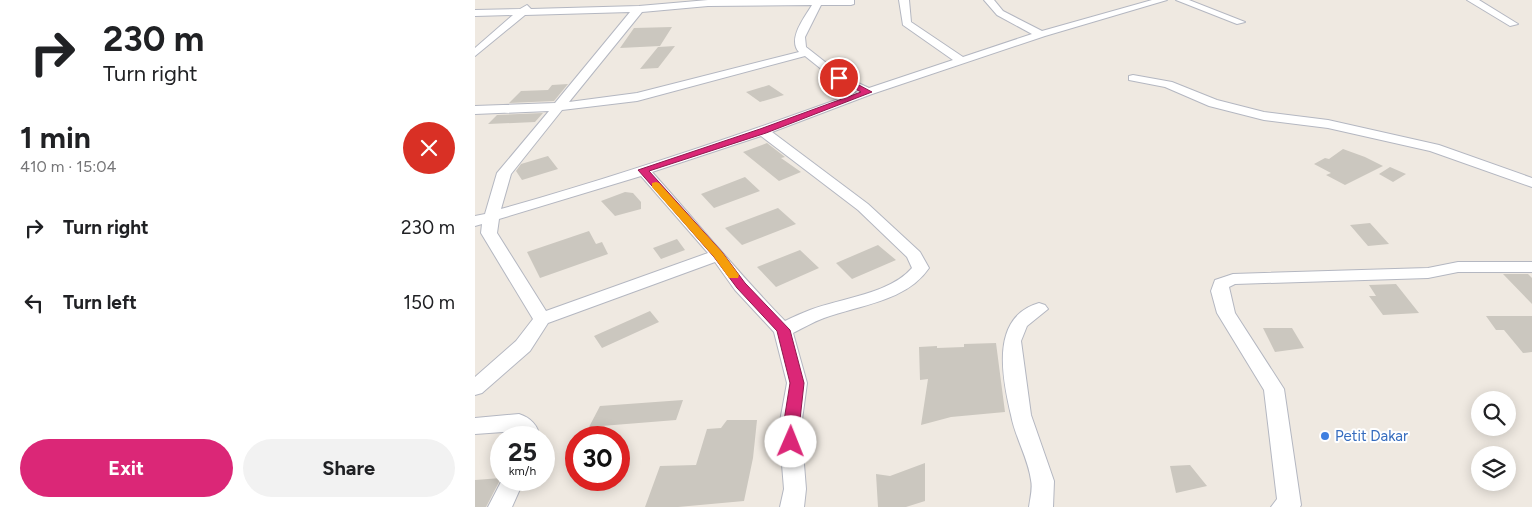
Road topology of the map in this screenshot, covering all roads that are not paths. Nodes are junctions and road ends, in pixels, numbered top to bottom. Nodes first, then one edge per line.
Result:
1 (537, 0) edge
2 (904, 0) edge
3 (989, 0) edge
4 (1162, 0) edge
5 (1181, 0) edge
6 (1472, 0) edge
7 (818, 1) edge
8 (851, 2) dead end
9 (639, 9) junction
10 (525, 11) junction
11 (475, 13) edge
12 (1239, 22) dead end
13 (1513, 24) dead end
14 (1041, 34) junction
15 (475, 53) edge
16 (806, 54) junction
17 (963, 61) junction
18 (1133, 78) dead end
19 (868, 92) junction
20 (558, 107) junction
21 (475, 110) edge
22 (763, 131) junction
23 (643, 170) junction
24 (1532, 184) edge
25 (482, 219) edge
26 (718, 254) junction
27 (1532, 268) edge
28 (1039, 309) dead end
29 (542, 319) junction
30 (783, 330) junction
31 (475, 388) edge
32 (475, 426) edge
33 (524, 426) edge
34 (508, 491) edge
35 (1288, 506) edge
36 (500, 507) edge
37 (792, 507) edge
38 (1041, 507) edge

1 - 10 street
2 - 17 street
3 - 14 street
4 - 14 street
5 - 12 street
6 - 13 street
7 - 8 street
7 - 9 street
7 - 16 street
9 - 10 street
9 - 20 street
10 - 11 street
10 - 15 street
14 - 17 street
16 - 19 street
16 - 20 street
17 - 19 street
18 - 24 street
19 - 22 street
20 - 21 street
20 - 25 street
22 - 23 street
22 - 30 street
23 - 25 street
23 - 26 street
25 - 29 street
26 - 29 street
26 - 30 street
27 - 35 street
28 - 38 street
29 - 31 street
30 - 37 street
32 - 33 street
34 - 36 street

